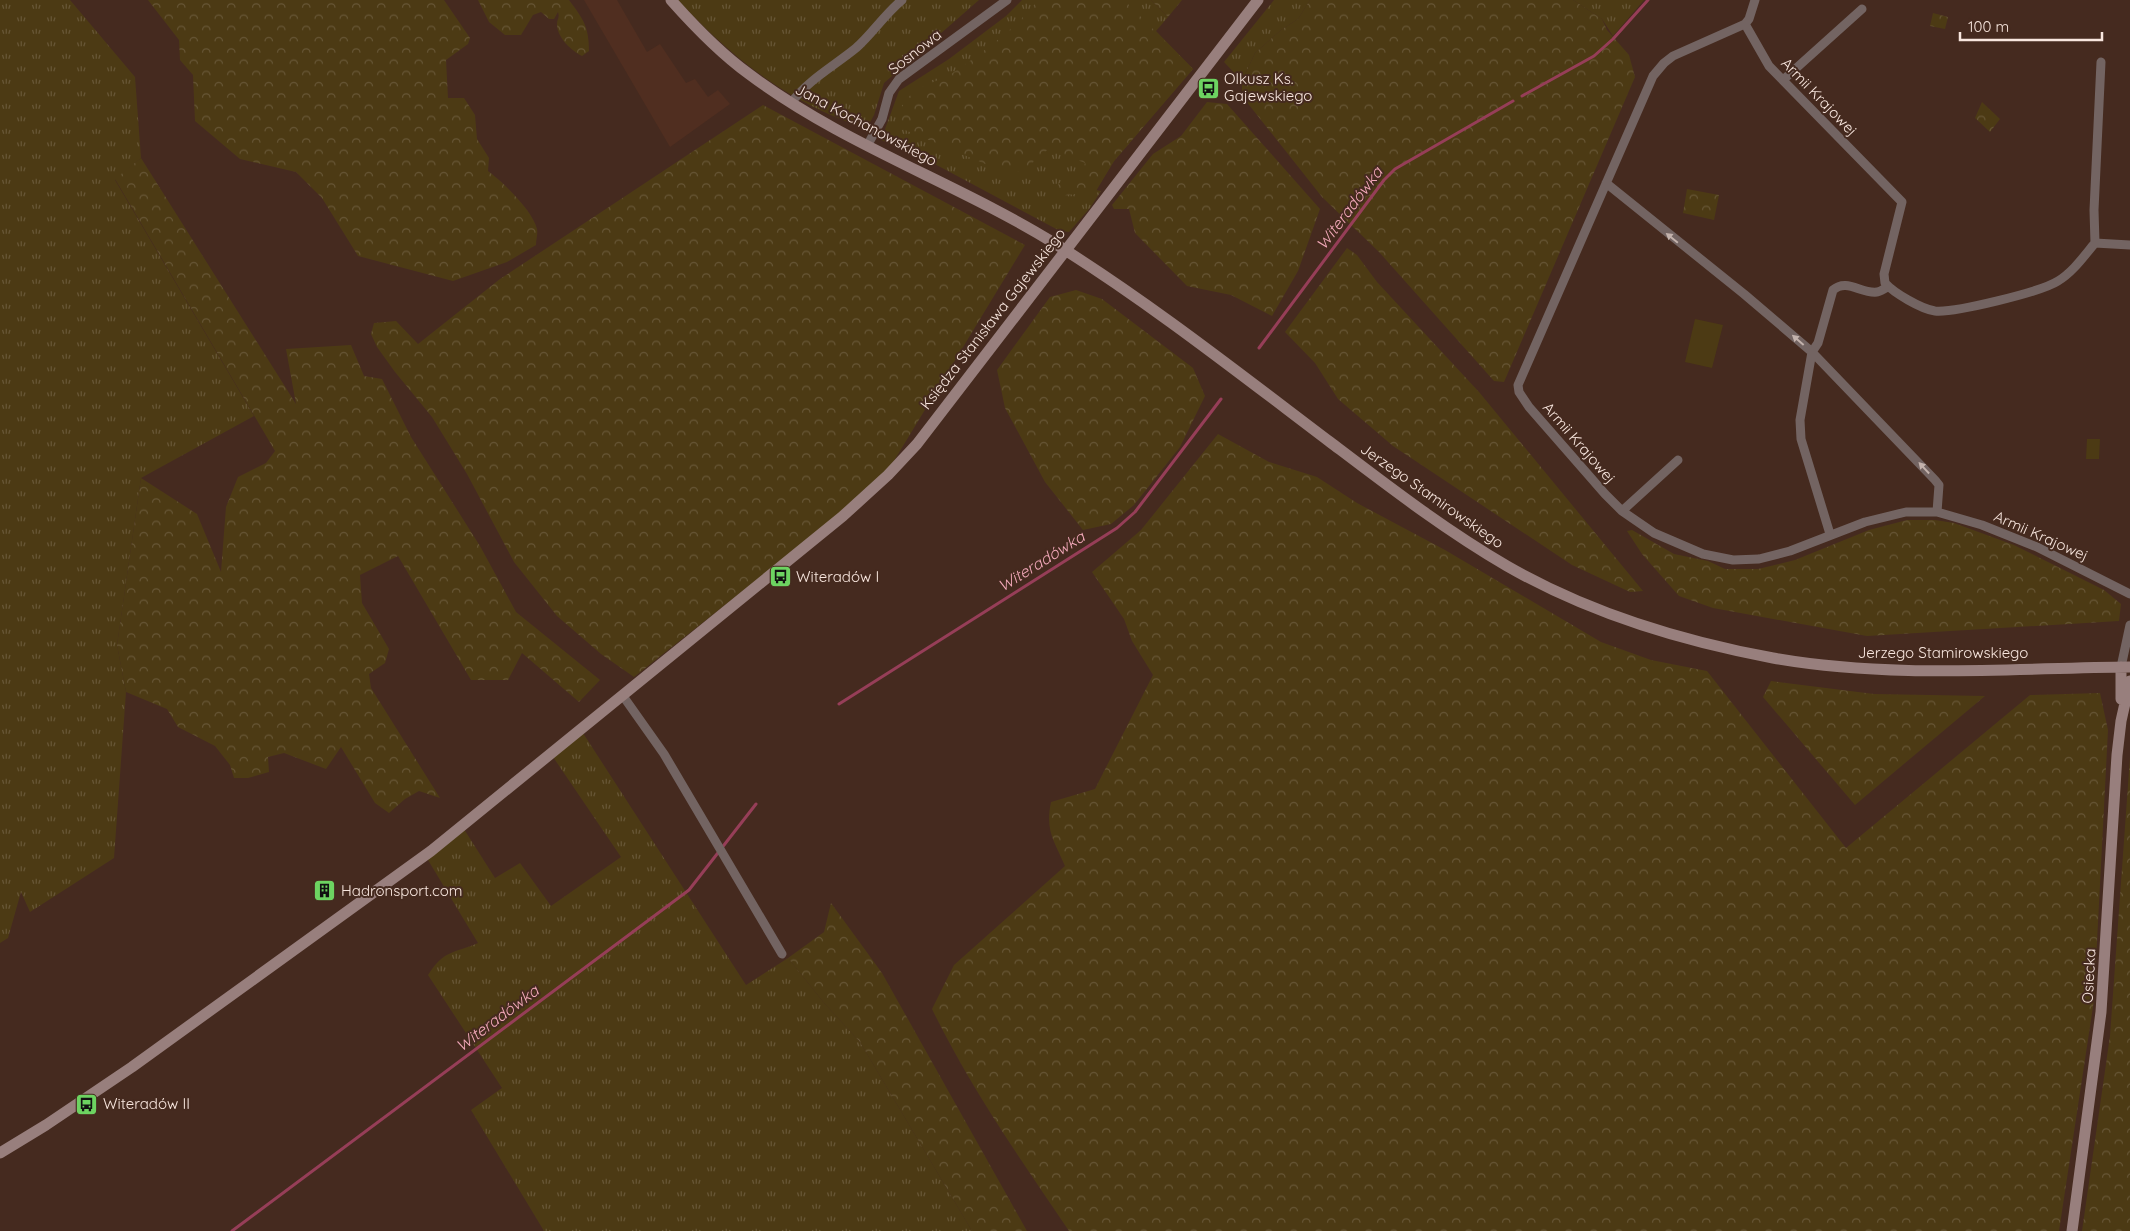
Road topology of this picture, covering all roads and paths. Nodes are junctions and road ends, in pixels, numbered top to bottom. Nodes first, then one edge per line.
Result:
1 (671, 0) edge
2 (902, 0) edge
3 (1007, 0) edge
4 (1258, 0) edge
5 (1755, 0) edge
6 (1862, 9) dead end
7 (1745, 24) junction
8 (2101, 62) dead end
9 (1783, 80) junction
10 (791, 103) junction
11 (867, 146) junction
12 (1606, 184) junction
13 (2095, 243) junction
14 (2130, 245) edge
15 (1065, 250) junction
16 (1888, 286) junction
17 (1812, 352) junction
18 (1678, 460) dead end
19 (1622, 511) junction
20 (1937, 512) junction
21 (1830, 534) junction
22 (2130, 594) edge
23 (2130, 625) edge
24 (2125, 667) edge
25 (2130, 680) edge
26 (623, 696) junction
27 (2121, 721) junction
28 (782, 954) dead end
29 (0, 1153) edge
30 (2072, 1231) edge

1 - 10 street, Jana Kochanowskiego
2 - 10 street
3 - 11 street, Sosnowa
4 - 15 street, Księdza Stanisława Gajewskiego
5 - 7 street
6 - 9 street
7 - 9 street, Armii Krajowej
7 - 12 street, Armii Krajowej
8 - 13 street
9 - 16 street, Armii Krajowej
10 - 11 street, Jana Kochanowskiego
11 - 15 street, Jana Kochanowskiego
17 -> 12 street
12 - 19 street, Armii Krajowej
13 - 14 street
13 - 16 street
15 - 24 street, Jerzego Stamirowskiego
15 - 26 street, Księdza Stanisława Gajewskiego
16 - 17 street
20 -> 17 street
17 - 21 street
18 - 19 street
19 - 21 street, Armii Krajowej
20 - 21 street, Armii Krajowej
20 - 22 street, Armii Krajowej
23 - 24 street, Osiecka
24 - 27 street, Osiecka
25 - 27 street, Osiecka
26 - 28 street
26 - 29 street, Księdza Stanisława Gajewskiego
27 - 30 street, Osiecka

